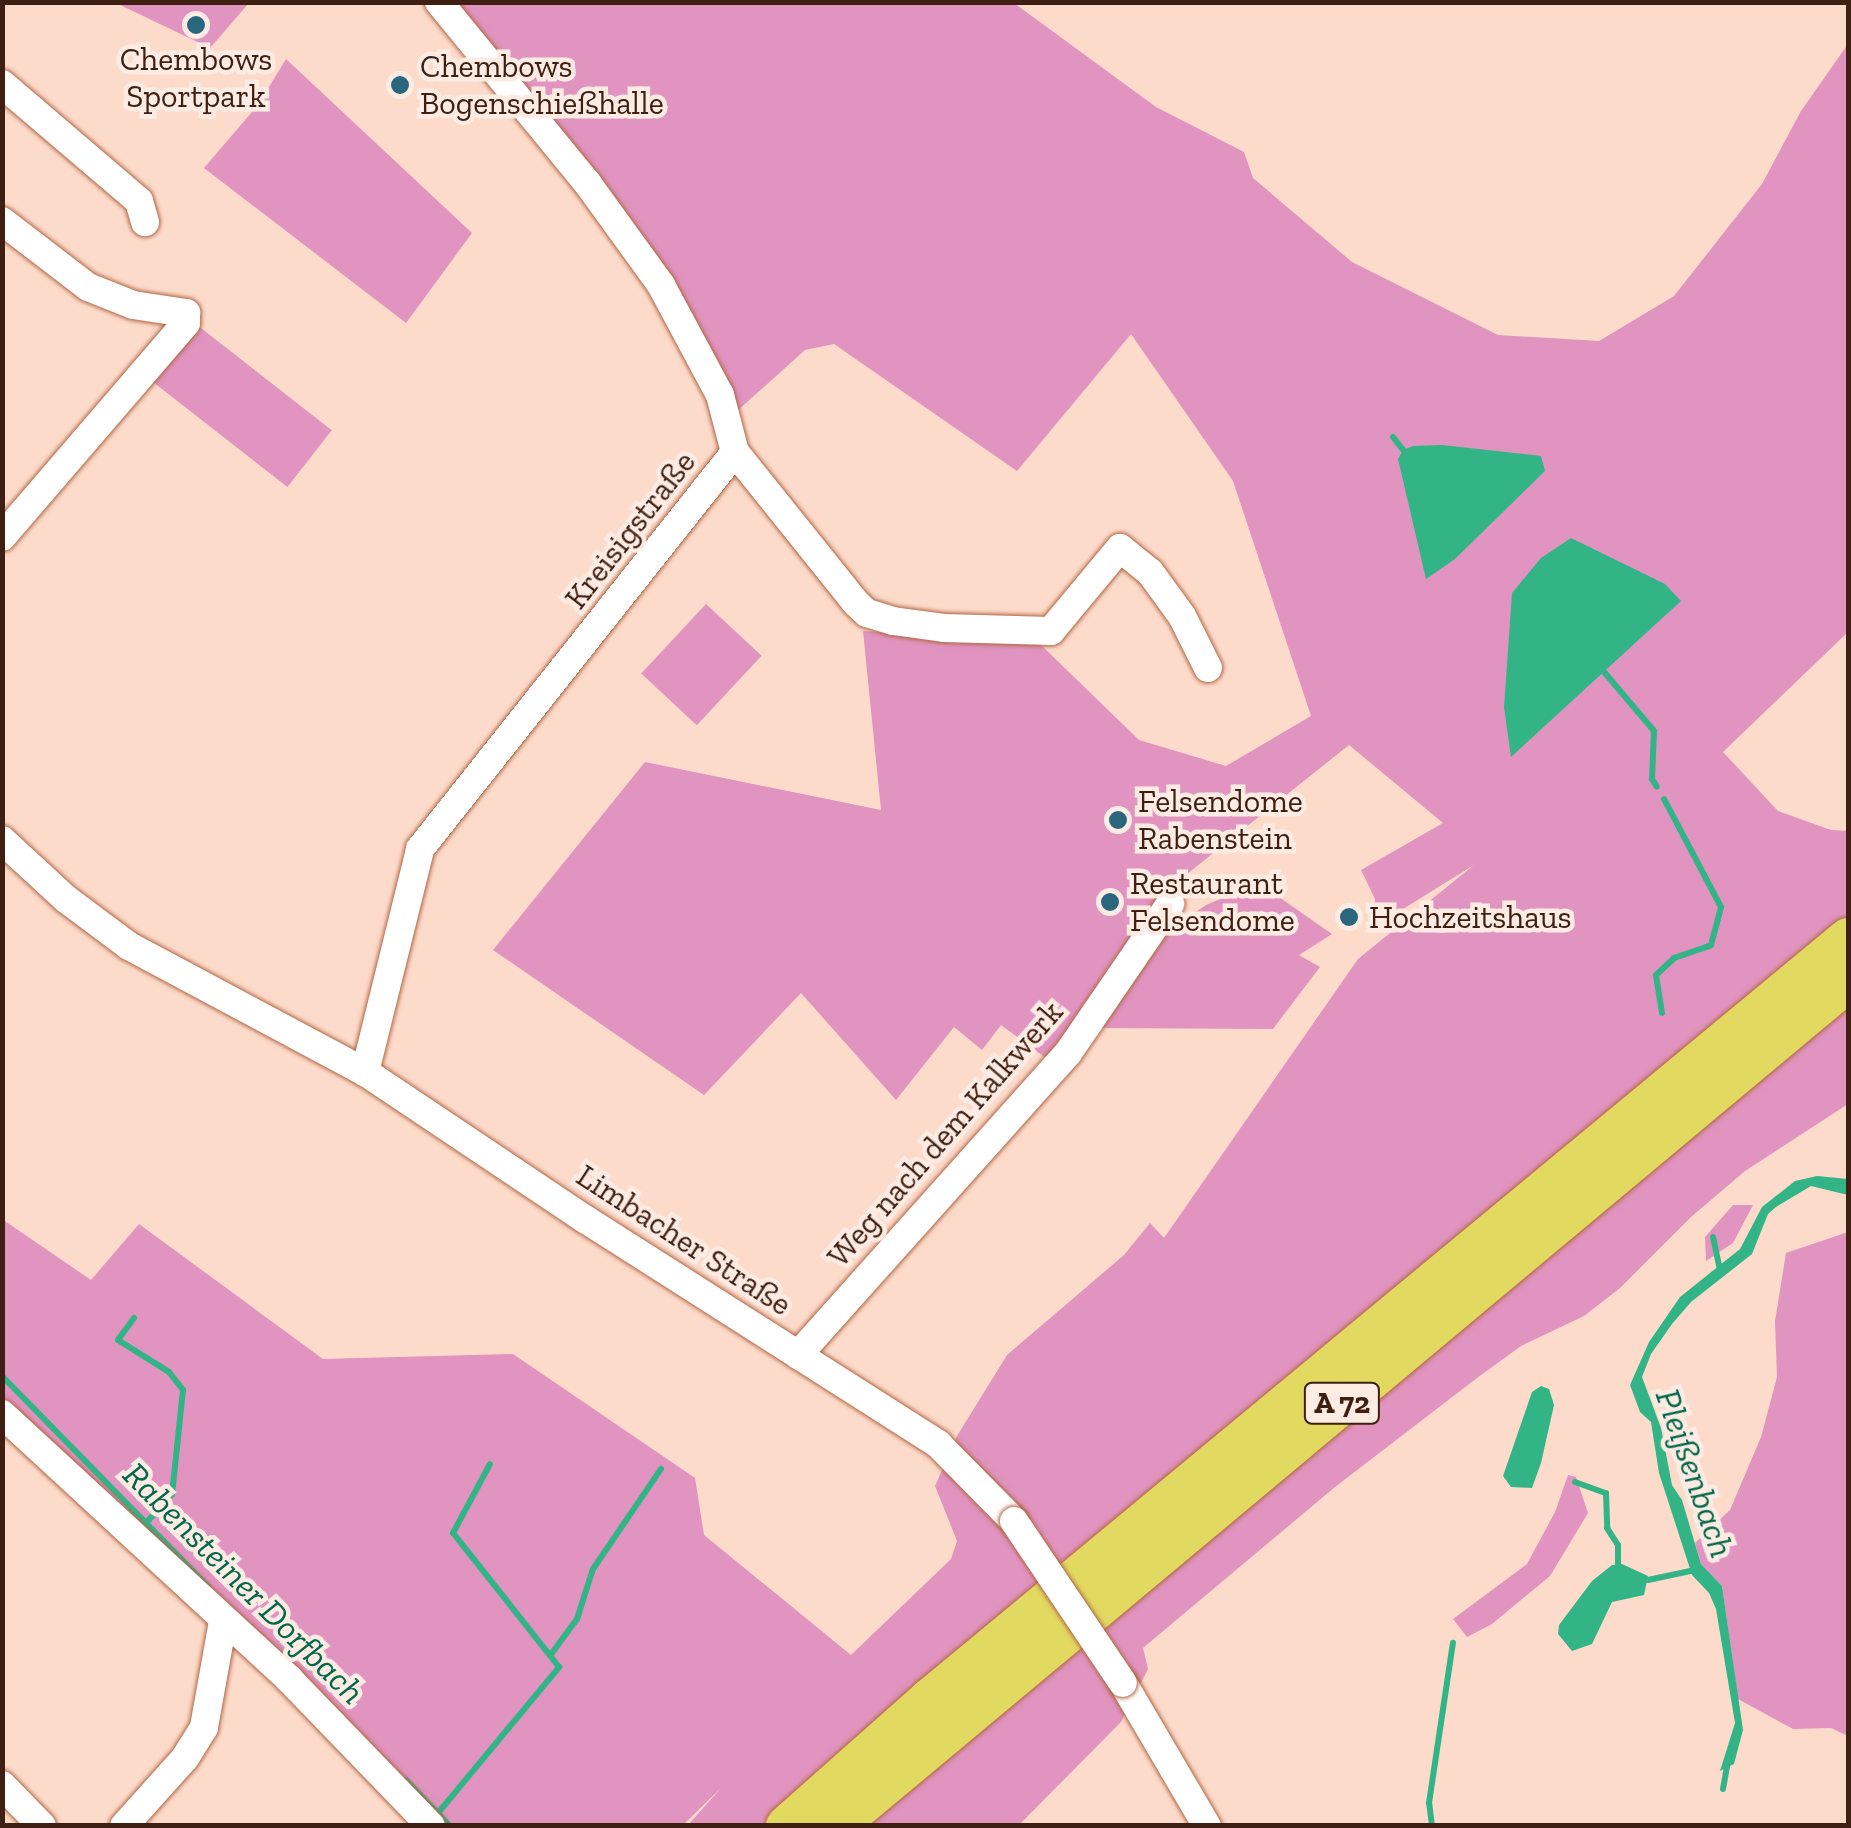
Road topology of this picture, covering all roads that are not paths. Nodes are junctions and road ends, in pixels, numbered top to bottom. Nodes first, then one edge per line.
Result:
1 (439, 2) edge
2 (2, 84) edge
3 (2, 222) edge
4 (145, 222) dead end
5 (735, 452) junction
6 (2, 537) edge
7 (1208, 668) dead end
8 (2, 840) edge
9 (1170, 904) dead end
10 (1848, 938) edge
11 (1848, 982) edge
12 (365, 1072) junction
13 (798, 1355) junction
14 (2, 1414) edge
15 (223, 1621) junction
16 (2, 1785) edge
17 (42, 1826) edge
18 (124, 1826) edge
19 (431, 1826) edge
20 (786, 1826) edge
21 (838, 1826) edge
22 (1207, 1826) edge

1 - 5 street, Kreisigstraße
2 - 4 street
3 - 6 street
5 - 7 street
5 - 12 street, Kreisigstraße
8 - 12 street, Limbacher Straße
9 - 13 street, Weg nach dem Kalkwerk
10 - 20 highway, A 72
11 - 21 highway, A 72
12 - 13 street, Limbacher Straße
13 - 22 street, Limbacher Straße, bridge
14 - 15 street
15 - 18 street
15 - 19 street
16 - 17 street

